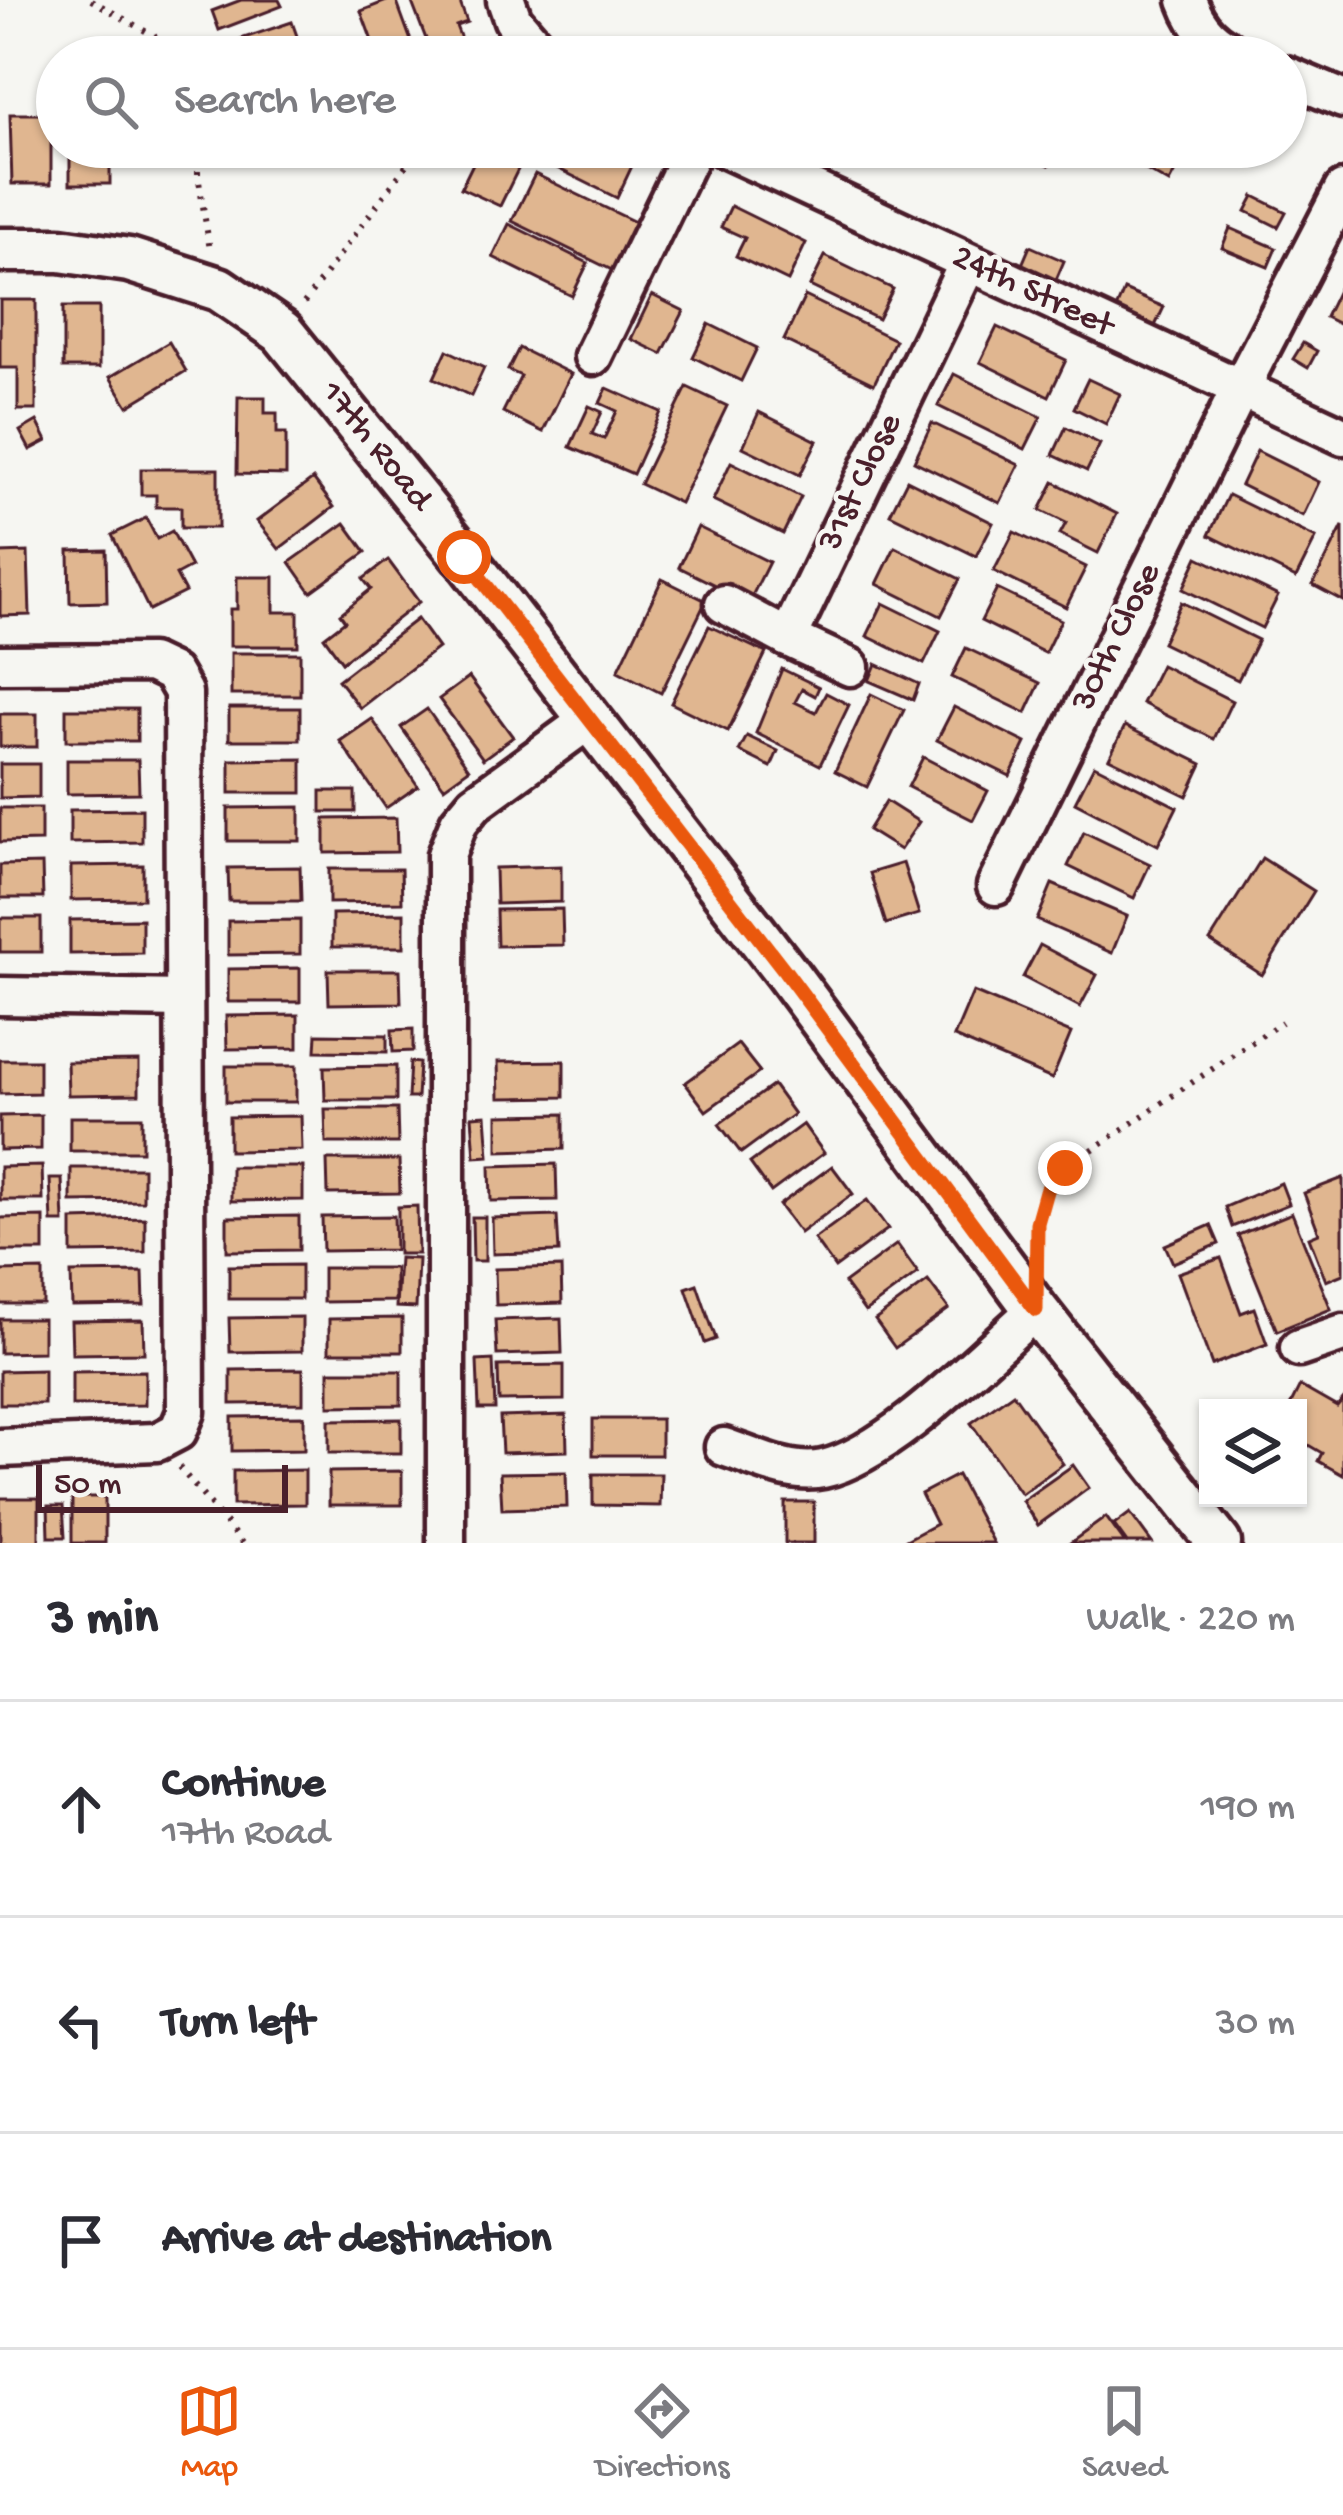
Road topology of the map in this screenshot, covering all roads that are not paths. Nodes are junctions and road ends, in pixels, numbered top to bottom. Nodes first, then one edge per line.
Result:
1 (506, 0) edge
2 (1187, 0) edge
3 (527, 36) edge
4 (1208, 36) edge
5 (1307, 84) edge
6 (1343, 99) edge
7 (684, 168) edge
8 (767, 168) edge
9 (1343, 190) edge
10 (0, 250) edge
11 (968, 263) junction
12 (593, 356) dead end
13 (1240, 389) junction
14 (1343, 436) edge
15 (724, 604) dead end
16 (788, 638) junction
17 (0, 664) edge
18 (850, 667) dead end
19 (589, 721) junction
20 (996, 886) dead end
21 (0, 996) edge
22 (184, 999) junction
23 (1036, 1310) junction
24 (1343, 1333) edge
25 (1299, 1348) dead end
26 (0, 1448) edge
27 (724, 1448) dead end
28 (446, 1543) edge
29 (1219, 1543) edge

1 - 3 street
2 - 4 street
5 - 6 street
7 - 12 street
8 - 11 street, 24th Street
9 - 13 street, 30th Close
10 - 19 street, 17th Road
11 - 13 street, 24th Street
11 - 16 street, 31st Close
13 - 14 street, 24th Street
13 - 20 street, 30th Close
15 - 16 street
16 - 18 street
17 - 22 street
19 - 23 street, 17th Road
19 - 28 street
21 - 22 street
22 - 26 street
23 - 27 street
23 - 29 street, 17th Road
24 - 25 street

